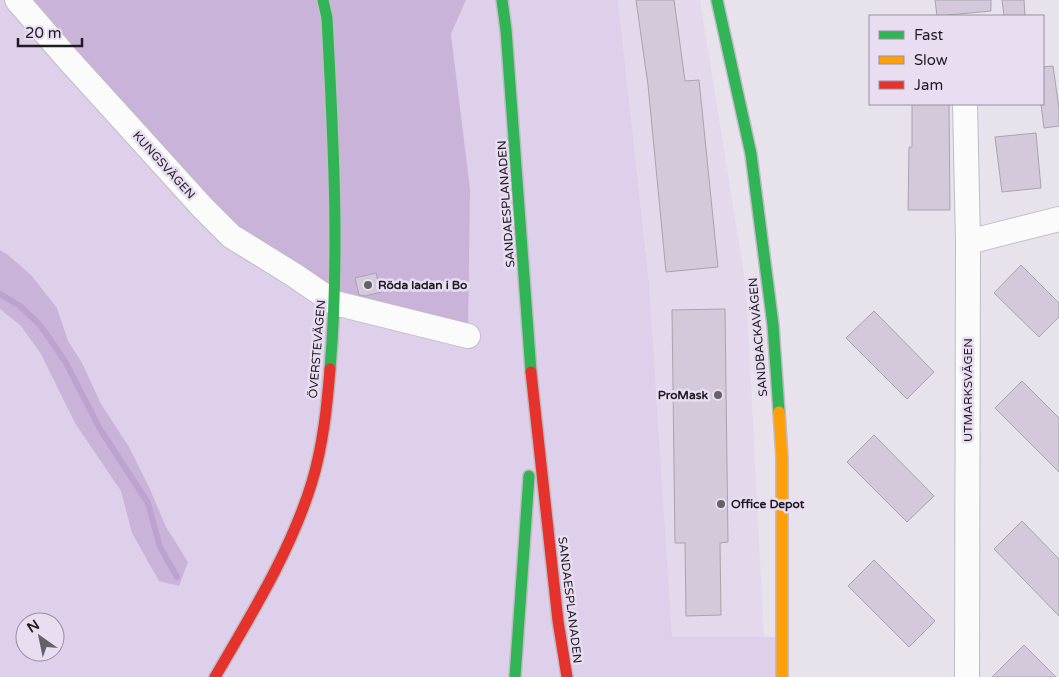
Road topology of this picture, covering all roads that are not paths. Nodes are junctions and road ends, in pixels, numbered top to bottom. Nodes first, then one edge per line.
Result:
1 (17, 0) edge
2 (323, 0) edge
3 (502, 0) edge
4 (717, 0) edge
5 (965, 105) edge
6 (1059, 219) edge
7 (968, 242) junction
8 (335, 303) junction
9 (468, 336) dead end
10 (534, 407) junction
11 (216, 677) edge
12 (514, 677) edge
13 (567, 677) edge
14 (782, 677) edge
15 (967, 677) edge

1 - 8 street, KUNGSVÄGEN
2 - 8 street, ÖVERSTEVÄGEN
3 - 10 street, SANDAESPLANADEN
4 - 14 street, SANDBACKAVÄGEN
5 - 7 street, UTMARKSVÄGEN
6 - 7 street
7 - 15 street, UTMARKSVÄGEN
8 - 9 street
8 - 11 street, ÖVERSTEVÄGEN
10 - 12 street, SANDAESPLANADEN
10 - 13 street, SANDAESPLANADEN

